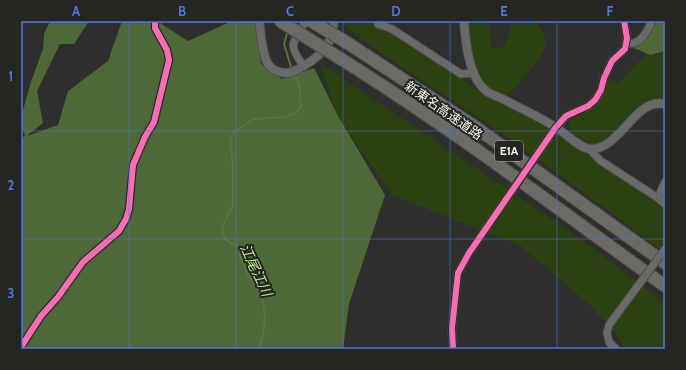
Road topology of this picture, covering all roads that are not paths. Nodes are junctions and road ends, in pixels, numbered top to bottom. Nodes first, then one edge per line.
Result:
1 (155, 21) edge
2 (259, 21) edge
3 (280, 21) edge
4 (306, 21) edge
5 (311, 21) edge
6 (334, 21) edge
7 (464, 21) edge
8 (624, 21) edge
9 (652, 21) edge
10 (378, 24) dead end
11 (626, 44) junction
12 (303, 65) junction
13 (474, 73) junction
14 (665, 104) edge
15 (554, 130) junction
16 (589, 150) junction
17 (665, 182) edge
18 (658, 198) junction
19 (665, 204) edge
20 (665, 249) edge
21 (665, 263) edge
22 (665, 286) edge
23 (21, 347) edge
24 (453, 349) edge
25 (616, 349) edge

1 - 23 street
2 - 12 street
3 - 22 highway, 新東名高速道路 / E1A, bridge
4 - 12 street
5 - 21 highway, 新東名高速道路 / E1A, bridge
6 - 12 street
7 - 13 street
8 - 11 street
9 - 11 street
10 - 13 street
11 - 15 street
13 - 15 street
14 - 16 street
15 - 16 street
15 - 24 street, bridge
16 - 18 street
17 - 18 street
18 - 19 street
20 - 25 street, bridge

